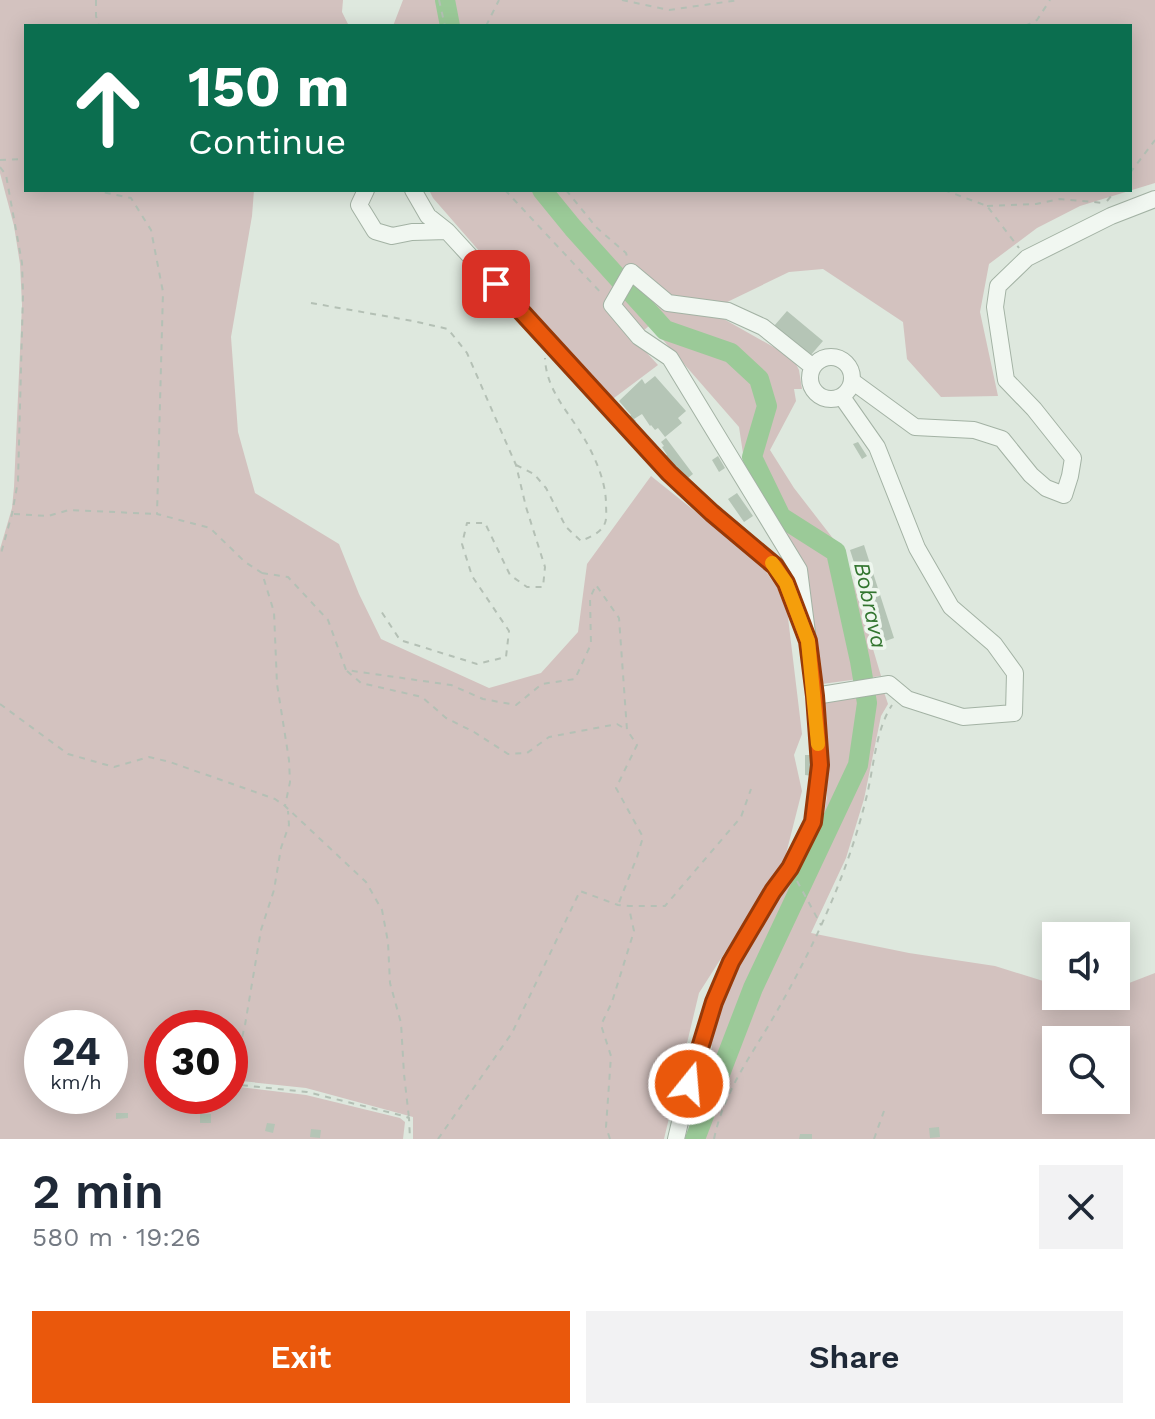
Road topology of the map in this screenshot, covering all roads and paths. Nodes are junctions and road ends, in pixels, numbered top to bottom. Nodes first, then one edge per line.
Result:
1 (96, 0) edge
2 (439, 0) edge
3 (499, 0) edge
4 (622, 0) edge
5 (739, 0) edge
6 (1050, 0) edge
7 (98, 24) edge
8 (445, 24) edge
9 (487, 24) edge
10 (1029, 24) edge
11 (1155, 140) edge
12 (24, 159) edge
13 (0, 160) edge
14 (0, 167) edge
15 (1132, 170) edge
16 (102, 192) edge
17 (365, 192) edge
18 (414, 192) edge
19 (507, 192) edge
20 (568, 192) edge
21 (949, 192) edge
22 (1155, 199) edge
23 (1106, 203) dead end
24 (987, 206) junction
25 (447, 231) junction
26 (1027, 258) junction
27 (630, 274) junction
28 (613, 302) junction
29 (311, 303) dead end
30 (543, 337) junction
31 (813, 367) junction
32 (852, 381) junction
33 (842, 397) junction
34 (516, 465) junction
35 (12, 514) junction
36 (157, 514) junction
37 (0, 557) edge
38 (262, 573) junction
39 (379, 608) dead end
40 (808, 641) junction
41 (346, 670) junction
42 (885, 684) junction
43 (815, 696) junction
44 (0, 704) edge
45 (627, 730) junction
46 (751, 789) dead end
47 (285, 806) junction
48 (288, 810) junction
49 (790, 868) junction
50 (618, 905) junction
51 (629, 906) junction
52 (822, 926) junction
53 (248, 1010) edge
54 (248, 1085) edge
55 (884, 1111) dead end
56 (409, 1118) junction
57 (410, 1139) edge
58 (438, 1139) edge
59 (610, 1139) edge
60 (676, 1139) edge
61 (714, 1139) edge
62 (874, 1139) edge

1 - 7 path
2 - 8 path
3 - 9 path
4 - 5 path
6 - 10 path
11 - 15 path
12 - 13 path
14 - 35 path
16 - 36 path
17 - 25 street
18 - 25 street
19 - 28 path
20 - 27 path
21 - 24 path
22 - 26 street
23 - 24 path
24 - 26 path
25 - 30 street
26 - 32 street
27 - 28 street
27 - 31 street
28 - 40 street
29 - 34 path
30 - 34 path
30 - 40 street
31 - 32 street
31 - 33 street
32 - 33 street
33 - 42 street
34 - 39 path
35 - 36 path
35 - 37 path
36 - 38 path
38 - 41 path
38 - 47 path
40 - 43 street
41 - 45 path
41 - 45 path
42 - 43 street
42 - 52 path
43 - 49 street
44 - 47 path
45 - 50 path
46 - 51 path
47 - 48 path
48 - 53 path
48 - 56 path
49 - 52 path
49 - 60 street
50 - 51 path
50 - 58 path
51 - 59 path
52 - 61 path
54 - 56 path
55 - 62 path
56 - 57 path

